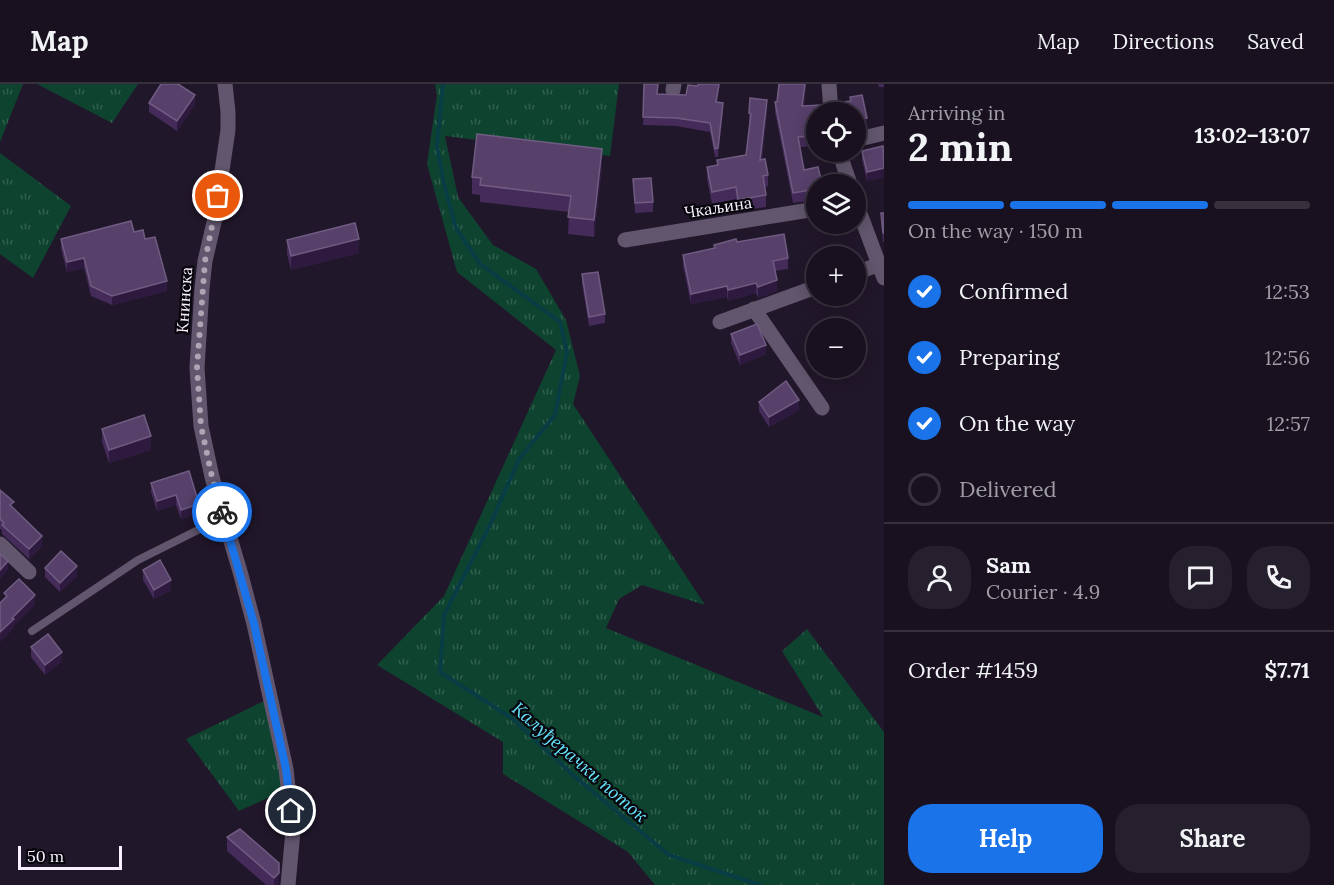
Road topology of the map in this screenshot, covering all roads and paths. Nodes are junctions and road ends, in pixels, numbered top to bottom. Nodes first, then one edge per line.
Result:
1 (225, 84) edge
2 (829, 84) edge
3 (830, 102) edge
4 (884, 133) edge
5 (866, 137) edge
6 (806, 211) edge
7 (866, 231) edge
8 (626, 240) dead end
9 (881, 271) edge
10 (866, 272) edge
11 (806, 291) edge
12 (754, 309) junction
13 (720, 322) dead end
14 (822, 408) dead end
15 (224, 517) junction
16 (0, 544) edge
17 (30, 572) dead end
18 (32, 631) dead end
19 (288, 885) edge

1 - 15 street, Книнска
2 - 3 street
4 - 5 street
6 - 8 street, Чкаљина
7 - 9 street
9 - 10 street
11 - 12 street
12 - 13 street
12 - 14 street
15 - 18 lane
15 - 19 street, Книнска
16 - 17 street

